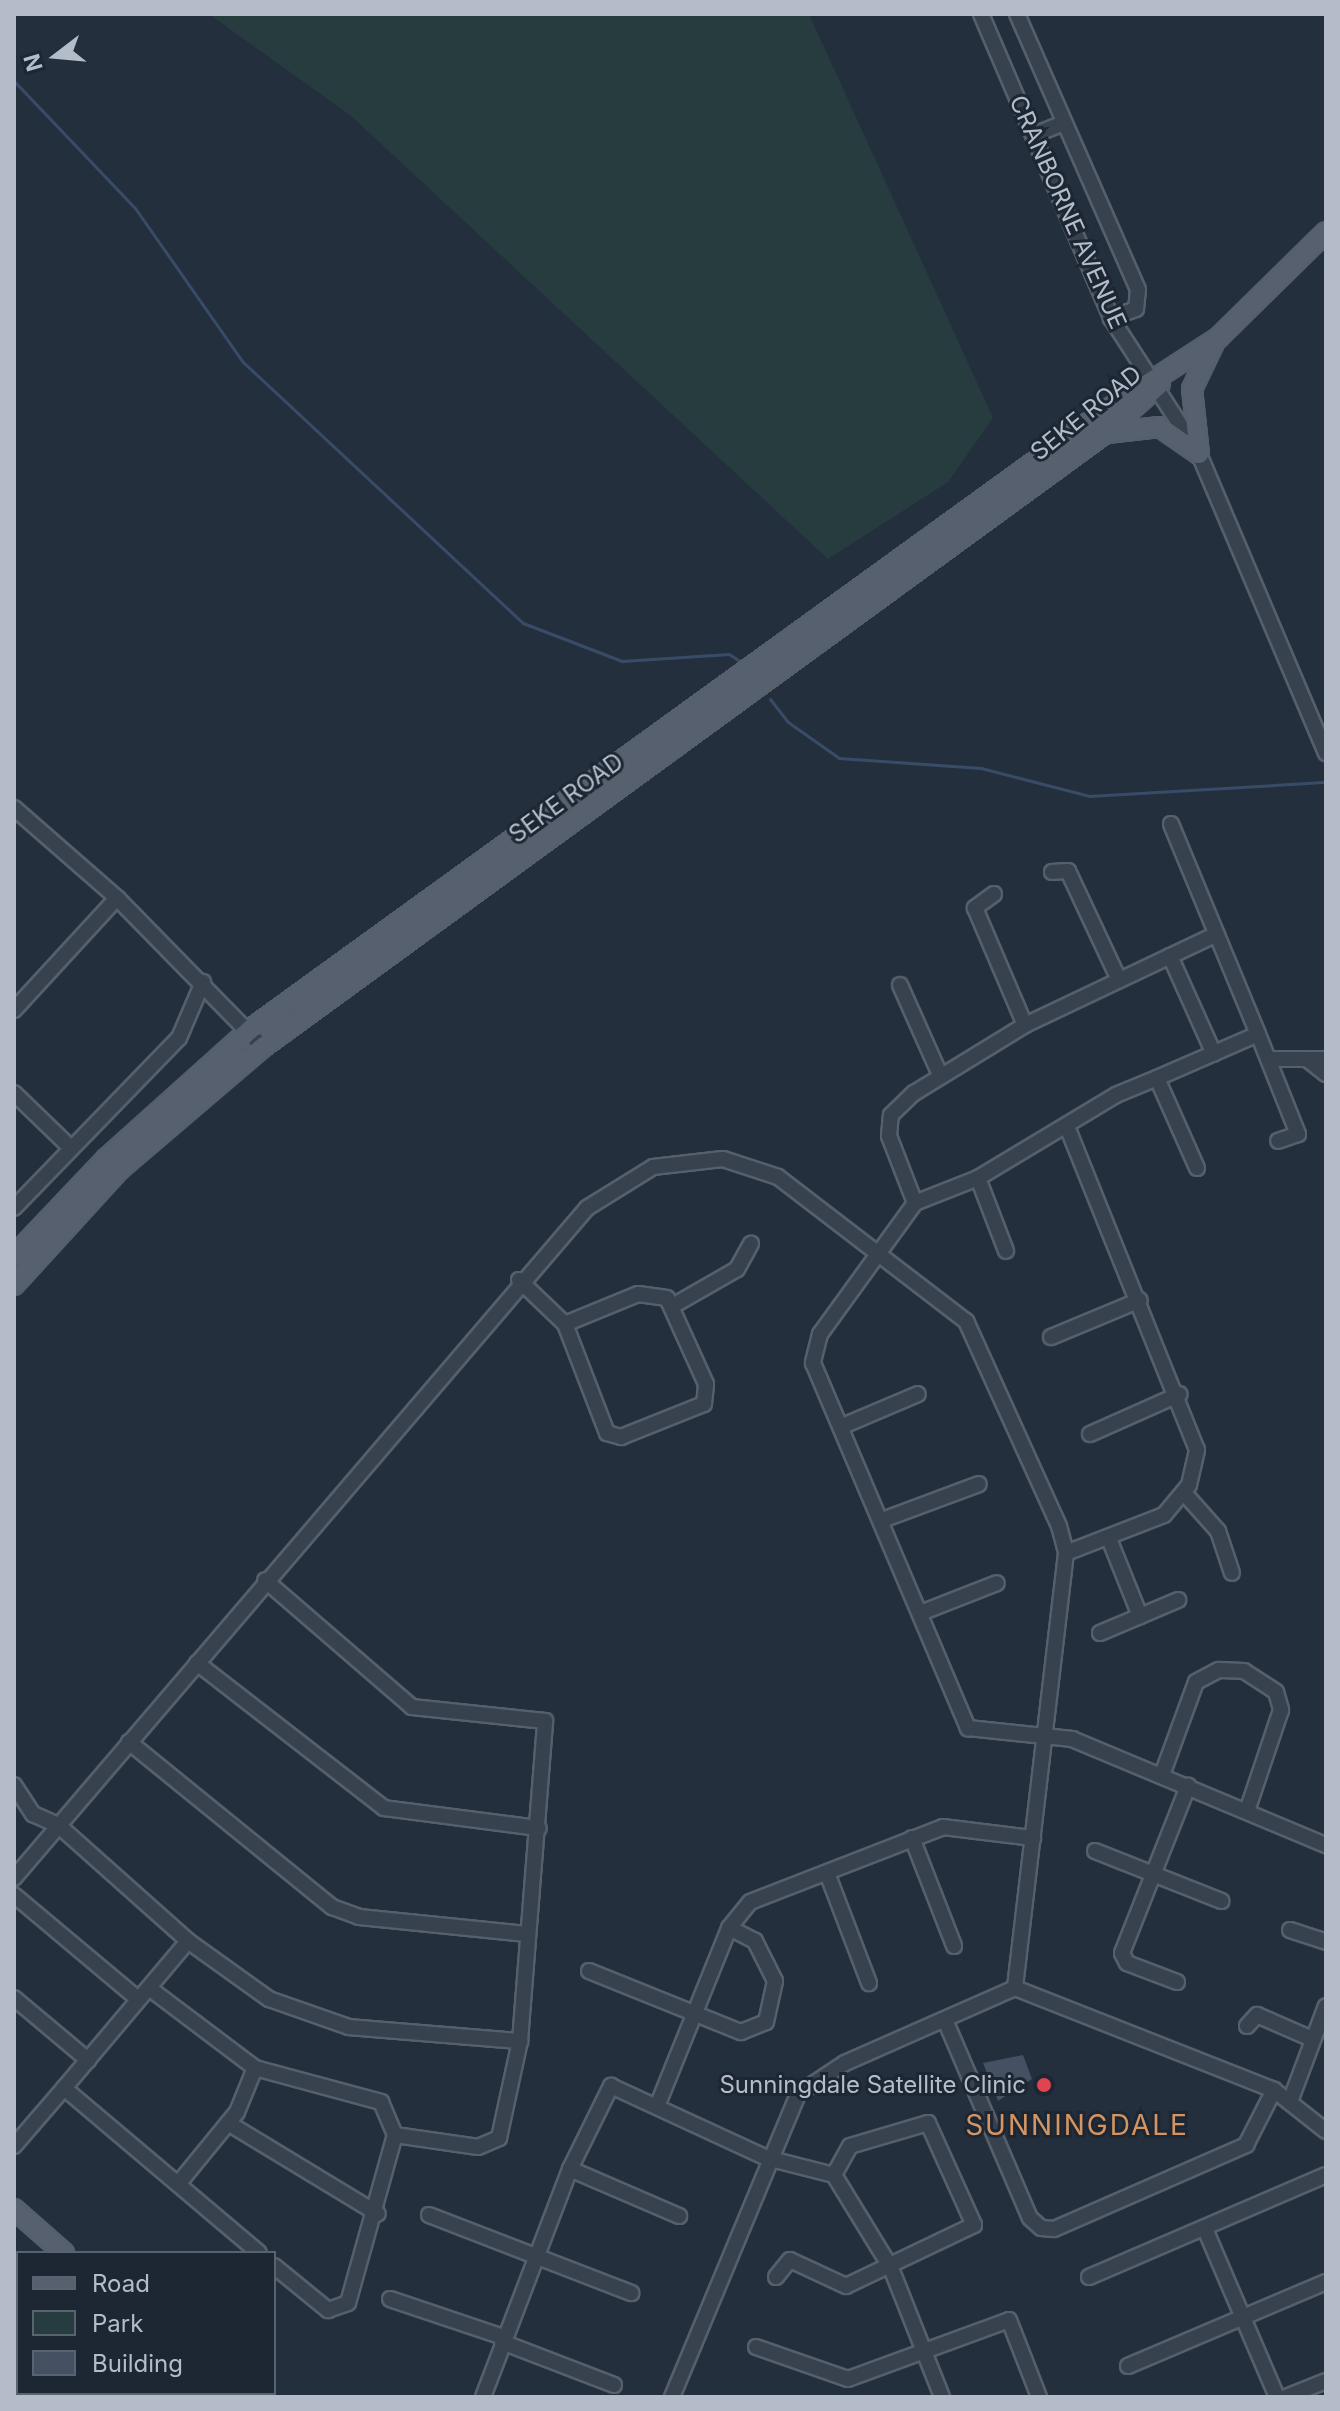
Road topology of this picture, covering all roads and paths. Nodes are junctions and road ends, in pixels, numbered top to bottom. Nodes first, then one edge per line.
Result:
1 (981, 14) edge
2 (1017, 14) edge
3 (1064, 123) junction
4 (1034, 135) junction
5 (1326, 232) edge
6 (1111, 318) junction
7 (1218, 338) junction
8 (1158, 381) junction
9 (1104, 434) junction
10 (1199, 454) junction
11 (1326, 753) edge
12 (14, 808) edge
13 (1171, 824) dead end
14 (1052, 872) dead end
15 (994, 894) dead end
16 (117, 898) junction
17 (1217, 934) junction
18 (1170, 956) junction
19 (1119, 980) junction
20 (203, 982) junction
21 (900, 985) dead end
22 (14, 1010) edge
23 (1025, 1025) junction
24 (251, 1029) junction
25 (1258, 1034) junction
26 (263, 1047) junction
27 (1214, 1054) junction
28 (1269, 1059) junction
29 (1326, 1059) edge
30 (1308, 1060) junction
31 (1326, 1074) edge
32 (940, 1075) junction
33 (1157, 1078) junction
34 (14, 1093) edge
35 (1067, 1126) junction
36 (1278, 1141) dead end
37 (70, 1147) junction
38 (1197, 1168) dead end
39 (978, 1178) junction
40 (915, 1203) junction
41 (14, 1208) edge
42 (751, 1244) dead end
43 (880, 1250) junction
44 (1006, 1251) dead end
45 (14, 1256) edge
46 (519, 1280) junction
47 (14, 1285) edge
48 (1140, 1300) junction
49 (676, 1304) junction
50 (565, 1324) junction
51 (1051, 1337) dead end
52 (918, 1394) dead end
53 (1180, 1394) junction
54 (845, 1425) junction
55 (1090, 1434) dead end
56 (979, 1484) dead end
57 (1185, 1494) junction
58 (885, 1519) junction
59 (1110, 1541) junction
60 (1066, 1553) junction
61 (1232, 1573) dead end
62 (265, 1580) junction
63 (997, 1583) dead end
64 (1178, 1600) dead end
65 (923, 1612) junction
66 (1140, 1616) junction
67 (1100, 1633) dead end
68 (197, 1663) junction
69 (1046, 1734) junction
70 (129, 1742) junction
71 (1162, 1775) junction
72 (14, 1785) edge
73 (1188, 1786) junction
74 (1248, 1808) junction
75 (58, 1825) junction
76 (539, 1828) junction
77 (912, 1838) junction
78 (1033, 1838) junction
79 (1326, 1845) edge
80 (1095, 1851) dead end
81 (827, 1873) junction
82 (1155, 1876) junction
83 (14, 1878) edge
84 (14, 1895) edge
85 (1221, 1901) dead end
86 (729, 1928) junction
87 (1290, 1930) dead end
88 (527, 1934) junction
89 (188, 1941) junction
90 (1326, 1942) edge
91 (954, 1946) dead end
92 (589, 1971) dead end
93 (1177, 1982) dead end
94 (869, 1983) dead end
95 (1015, 1988) junction
96 (144, 1994) junction
97 (14, 1998) edge
98 (1326, 2006) edge
99 (694, 2016) junction
100 (945, 2020) junction
101 (1247, 2026) dead end
102 (1312, 2039) junction
103 (520, 2041) junction
104 (88, 2060) junction
105 (255, 2068) junction
106 (64, 2088) junction
107 (1274, 2090) junction
108 (1291, 2099) junction
109 (658, 2104) junction
110 (228, 2123) junction
111 (1326, 2131) edge
112 (395, 2135) junction
113 (14, 2146) edge
114 (767, 2158) junction
115 (570, 2169) junction
116 (834, 2175) junction
117 (1326, 2175) edge
118 (178, 2184) junction
119 (14, 2209) edge
120 (378, 2214) junction
121 (429, 2215) dead end
122 (679, 2216) dead end
123 (1205, 2229) junction
124 (62, 2251) edge
125 (257, 2251) edge
126 (537, 2256) junction
127 (276, 2268) edge
128 (891, 2268) junction
129 (776, 2277) dead end
130 (1089, 2277) dead end
131 (1326, 2282) edge
132 (631, 2293) dead end
133 (390, 2299) dead end
134 (1242, 2318) junction
135 (502, 2340) junction
136 (756, 2347) dead end
137 (924, 2348) junction
138 (1128, 2366) dead end
139 (1326, 2381) edge
140 (614, 2385) dead end
141 (483, 2397) edge
142 (672, 2397) edge
143 (942, 2397) edge
144 (1039, 2397) edge
145 (1277, 2397) edge
146 (1286, 2397) edge

1 - 4 street, CRANBORNE AVENUE
2 - 3 street
3 - 4 street
3 - 6 street
4 - 6 street, CRANBORNE AVENUE
5 - 7 main road, SEKE ROAD
6 - 8 street, CRANBORNE AVENUE
7 - 8 main road, SEKE ROAD
7 - 10 main road
8 - 9 main road, SEKE ROAD
8 - 10 street, CRANBORNE AVENUE
8 - 24 main road, SEKE ROAD
9 - 10 main road
9 - 26 main road, SEKE ROAD
10 - 11 street, CRANBORNE AVENUE
12 - 16 street
13 - 17 street
14 - 19 street
15 - 23 street
16 - 20 street
16 - 22 street
17 - 18 street
17 - 25 street
18 - 19 street
18 - 27 street
19 - 23 street
20 - 24 street
20 - 37 street
21 - 32 street
23 - 32 street
24 - 26 street
24 - 45 main road, SEKE ROAD
25 - 27 street
25 - 28 street
26 - 47 main road, SEKE ROAD
27 - 33 street
28 - 30 street
28 - 36 street
29 - 30 street
30 - 31 street
32 - 40 street
33 - 35 street
33 - 38 street
34 - 37 street
35 - 39 street
35 - 48 street
37 - 41 street
39 - 40 street
39 - 44 street
40 - 43 street
42 - 49 street
43 - 46 street
43 - 54 street
43 - 60 street
46 - 50 street
46 - 62 street
48 - 51 street
48 - 53 street
49 - 50 street
49 - 50 street
52 - 54 street
53 - 55 street
53 - 57 street
54 - 58 street
56 - 58 street
57 - 59 street
57 - 61 street
58 - 65 street
59 - 60 street
59 - 66 street
60 - 69 street
62 - 68 street
62 - 76 street
63 - 65 street
64 - 66 street
65 - 69 street
66 - 67 street
68 - 70 street
68 - 76 street
69 - 71 street
69 - 78 street
70 - 75 street
70 - 88 street
71 - 73 street
71 - 74 street
72 - 75 street
73 - 74 street
73 - 82 street
74 - 79 street
75 - 83 street
75 - 89 street
76 - 88 street
77 - 78 street
77 - 81 street
77 - 91 street
78 - 95 street
80 - 82 street
81 - 86 street
81 - 94 street
82 - 85 street
82 - 93 street
84 - 96 street
86 - 99 street
86 - 99 street
87 - 90 street
88 - 103 street
89 - 96 street
89 - 103 street
92 - 99 street
95 - 100 street
95 - 107 street
96 - 104 street
96 - 105 street
97 - 104 street
98 - 102 street
99 - 109 street
100 - 107 street
100 - 114 street
101 - 102 street
102 - 108 street
103 - 112 street
104 - 106 street
105 - 110 street
105 - 112 street
106 - 113 street
106 - 118 street
107 - 108 street
108 - 111 street
109 - 114 street
109 - 115 street
110 - 118 street
110 - 120 street
112 - 120 street
114 - 116 street
114 - 142 street
115 - 122 street
115 - 126 street
116 - 128 street
116 - 128 street
117 - 123 street
118 - 125 street
119 - 124 main road
120 - 127 street
121 - 126 street
123 - 130 street
123 - 134 street
126 - 132 street
126 - 135 street
128 - 129 street
128 - 137 street
131 - 134 street
133 - 135 street
134 - 138 street
134 - 145 street
135 - 140 street
135 - 141 street
136 - 137 street
137 - 143 street
137 - 144 street
139 - 146 street

